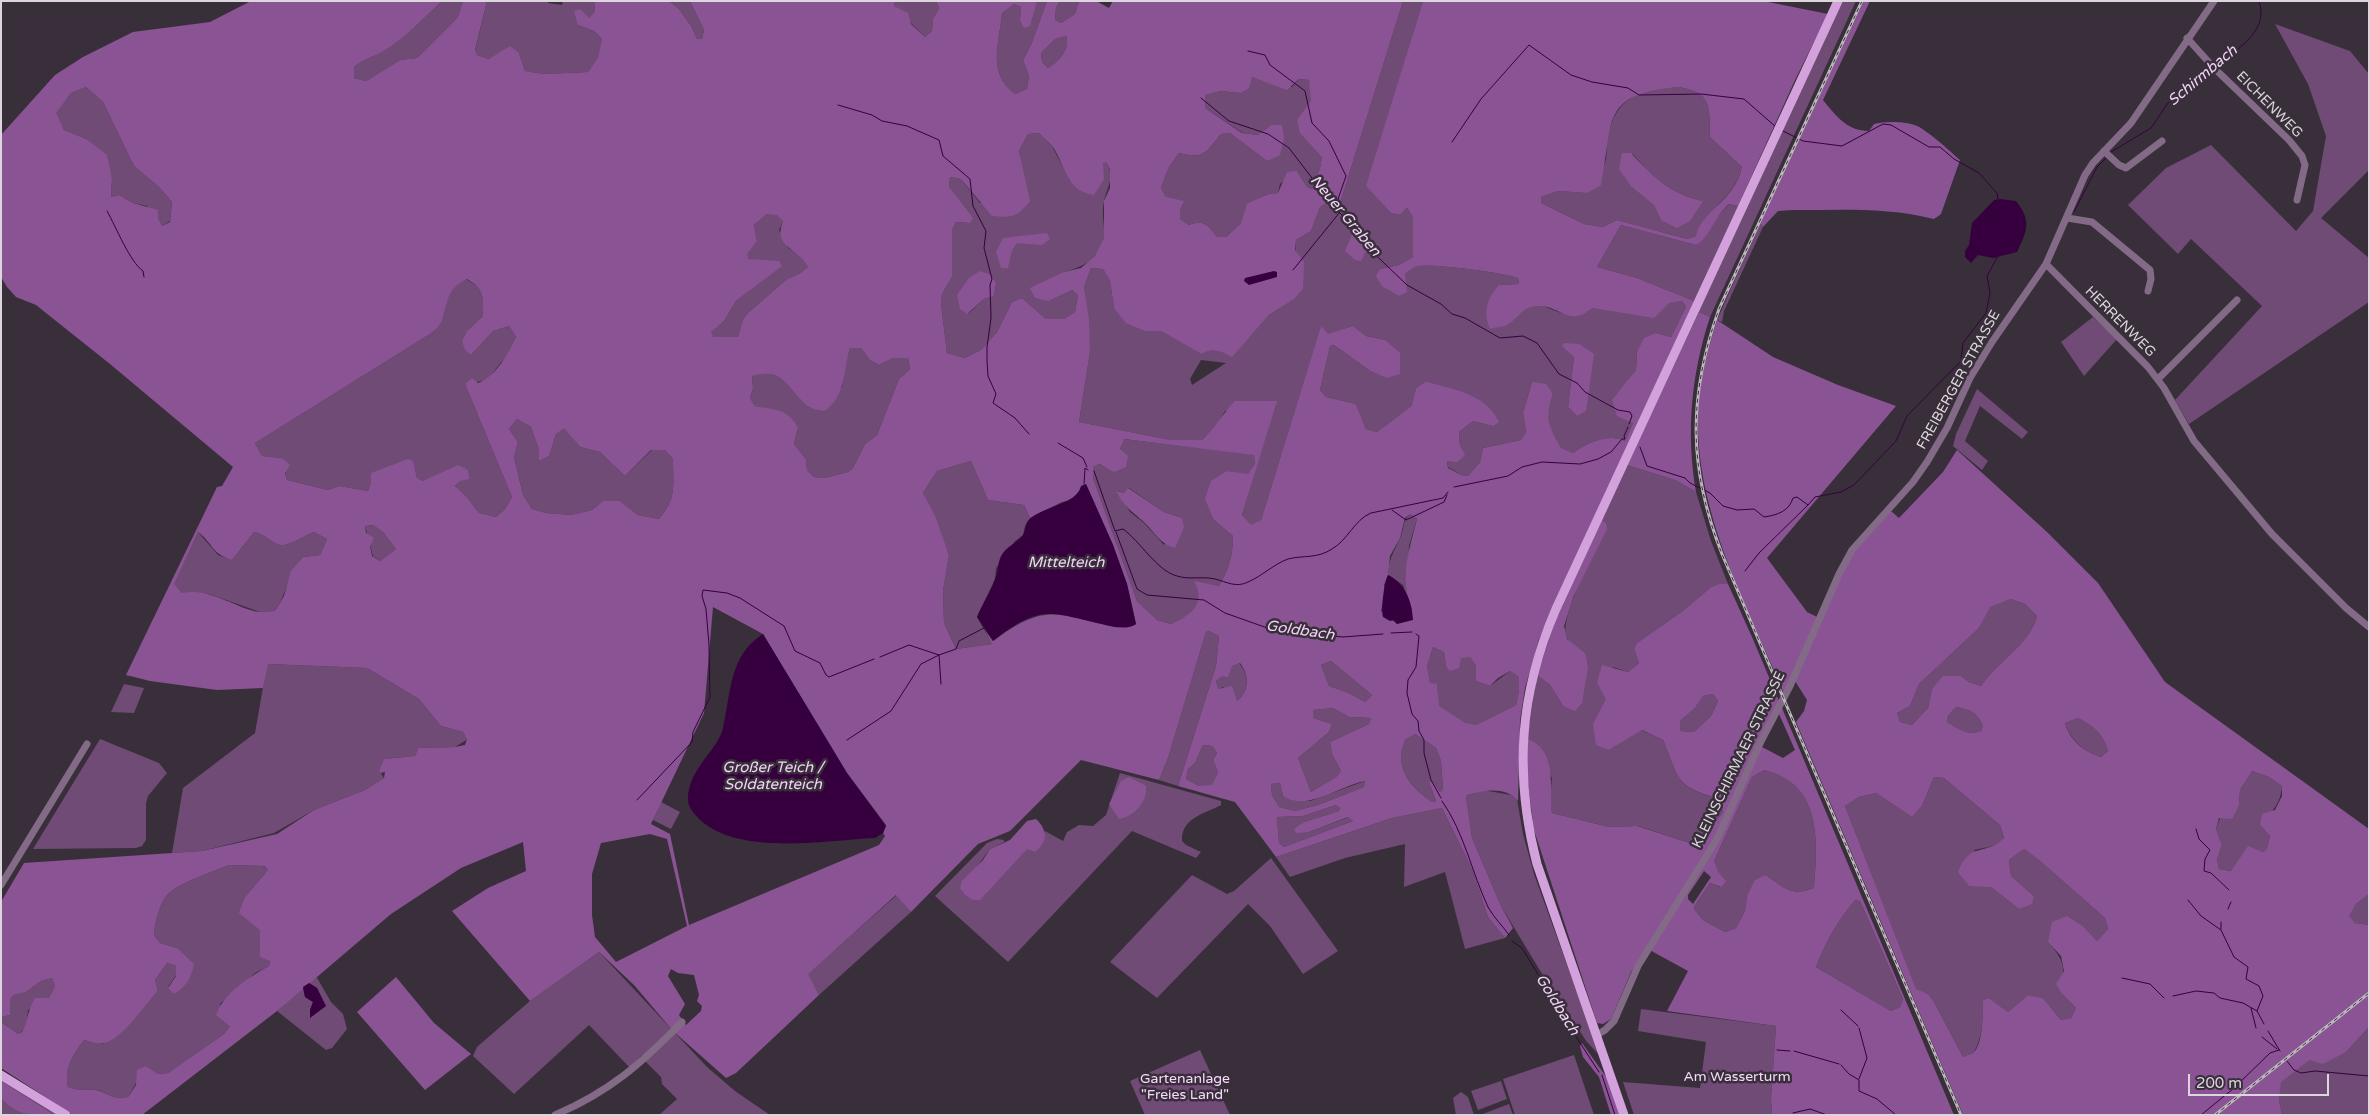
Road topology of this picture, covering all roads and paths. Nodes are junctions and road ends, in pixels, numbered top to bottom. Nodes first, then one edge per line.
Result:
1 (1838, 1) edge
2 (2214, 1) edge
3 (2187, 38) junction
4 (2162, 141) dead end
5 (2106, 154) junction
6 (2297, 200) dead end
7 (2067, 218) junction
8 (2046, 264) junction
9 (2148, 291) dead end
10 (2237, 300) dead end
11 (2158, 379) junction
12 (1819, 618) joint
13 (2369, 627) edge
14 (87, 744) dead end
15 (1, 885) edge
16 (682, 1022) dead end
17 (1597, 1035) junction
18 (1, 1075) edge
19 (66, 1115) edge
20 (555, 1115) edge
21 (1624, 1115) edge

1 - 17 main road
2 - 3 street, FREIBERGER STRASSE
3 - 5 street, FREIBERGER STRASSE
3 - 6 street, EICHENWEG
4 - 5 street
5 - 7 street, FREIBERGER STRASSE
7 - 8 street, FREIBERGER STRASSE
7 - 9 street
8 - 11 street, HERRENWEG
8 - 12 street, FREIBERGER STRASSE
10 - 11 street
11 - 13 street, HERRENWEG
12 - 17 street, KLEINSCHIRMAER STRASSE
14 - 15 street
16 - 20 street
17 - 21 main road
18 - 19 main road

